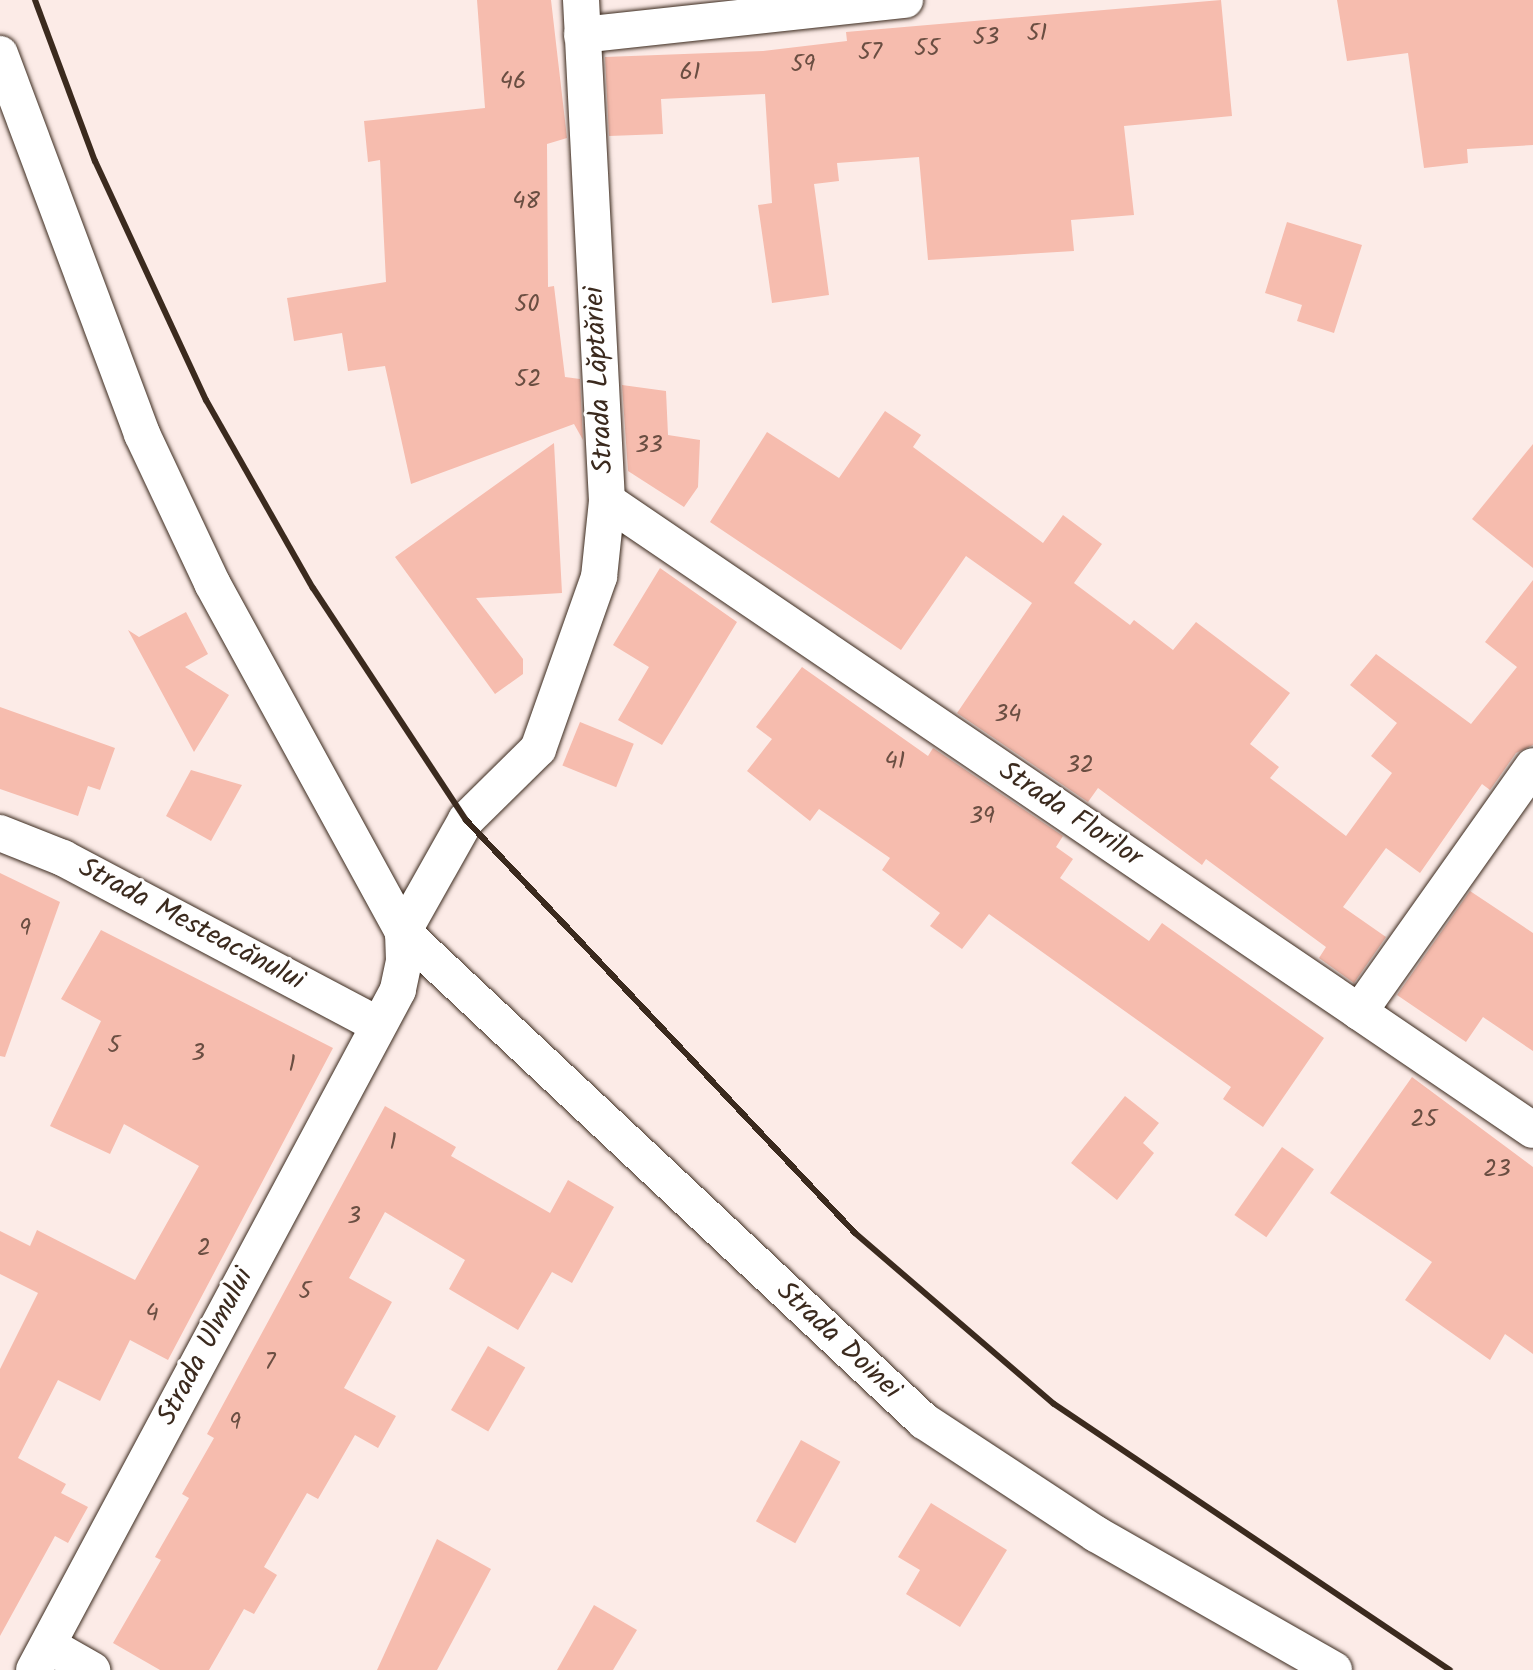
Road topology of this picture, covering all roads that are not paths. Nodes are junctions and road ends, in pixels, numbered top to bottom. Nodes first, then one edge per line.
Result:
1 (905, 0) edge
2 (581, 17) edge
3 (0, 54) edge
4 (607, 501) junction
5 (1533, 766) edge
6 (0, 833) edge
7 (403, 932) junction
8 (1359, 1012) junction
9 (378, 1025) junction
10 (1533, 1130) edge
11 (41, 1657) edge
12 (92, 1670) edge
13 (1334, 1670) edge

1 - 2 street
2 - 4 street, Strada Lăptăriei
3 - 7 street, Strada Doinei
4 - 7 street, Strada Lăptăriei
4 - 8 street, Strada Florilor
5 - 8 street
6 - 9 street, Strada Mesteacănului
7 - 9 street, Strada Ulmului
7 - 13 street, Strada Doinei
8 - 10 street, Strada Florilor
9 - 11 street, Strada Ulmului
11 - 12 street

